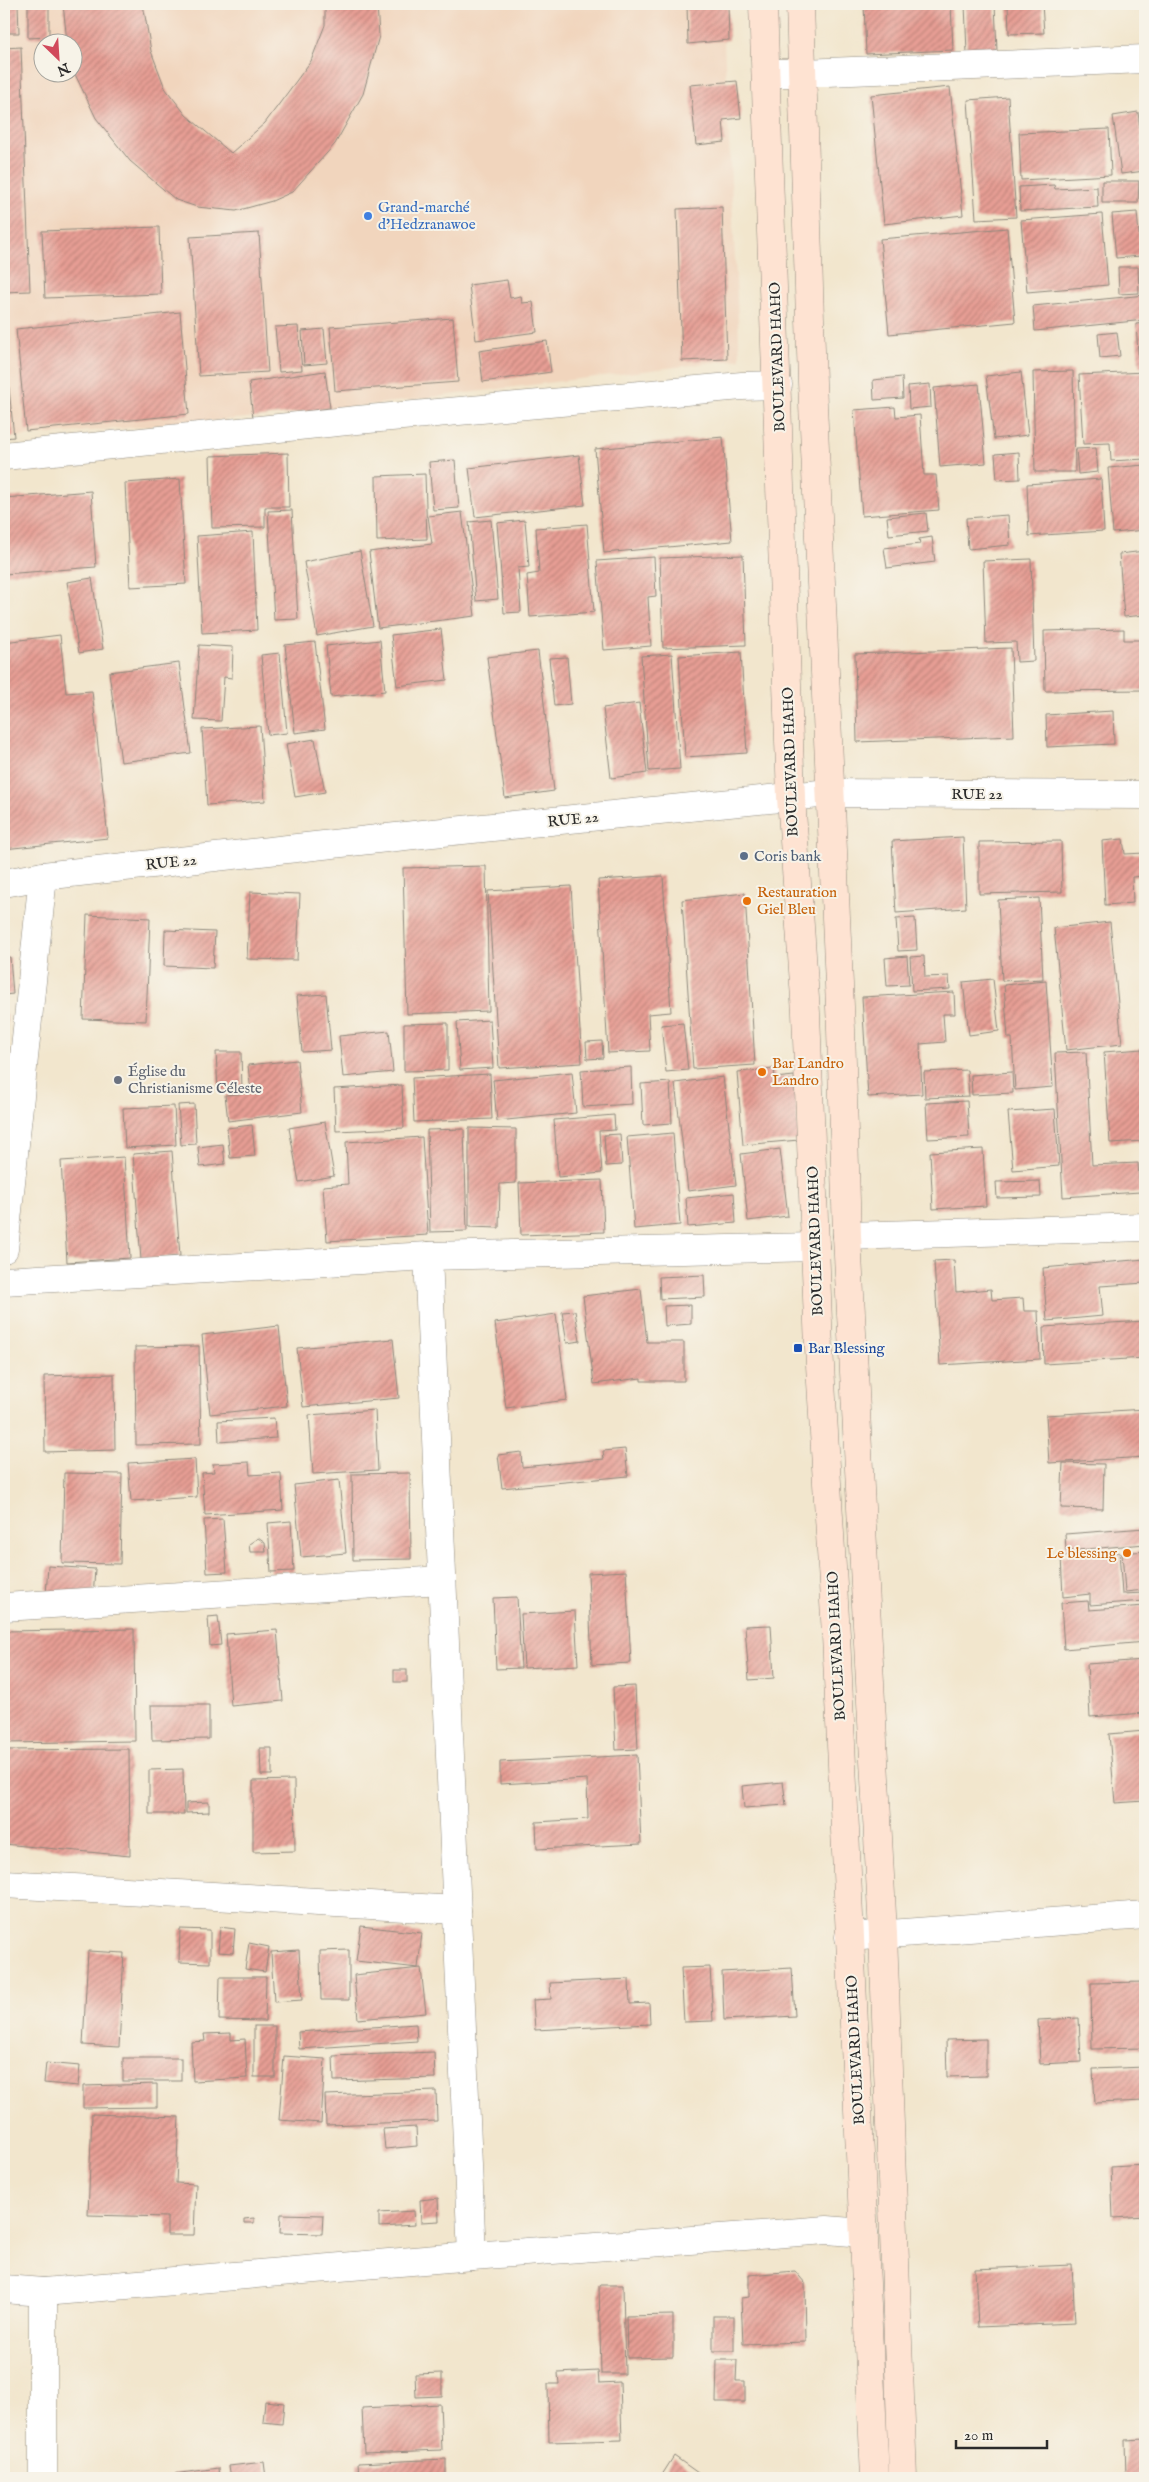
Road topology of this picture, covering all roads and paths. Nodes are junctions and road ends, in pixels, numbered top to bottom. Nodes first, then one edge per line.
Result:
1 (763, 4) edge
2 (800, 4) edge
3 (1145, 59) edge
4 (766, 73) junction
5 (804, 73) junction
6 (778, 385) junction
7 (4, 456) edge
8 (829, 793) junction
9 (1145, 795) edge
10 (791, 797) junction
11 (43, 876) junction
12 (4, 883) edge
13 (1145, 1227) edge
14 (847, 1236) junction
15 (815, 1247) junction
16 (4, 1249) edge
17 (428, 1256) junction
18 (4, 1281) edge
19 (442, 1580) junction
20 (4, 1607) edge
21 (4, 1884) edge
22 (457, 1910) junction
23 (1145, 1915) edge
24 (883, 1934) junction
25 (849, 1937) junction
26 (864, 2233) junction
27 (472, 2256) junction
28 (4, 2289) edge
29 (43, 2292) junction
30 (43, 2478) edge
31 (875, 2478) edge
32 (904, 2478) edge

1 - 4 main road, BOULEVARD HAHO
2 - 5 main road, BOULEVARD HAHO
3 - 5 street
4 - 5 street
4 - 6 main road, BOULEVARD HAHO
5 - 8 main road, BOULEVARD HAHO
6 - 7 street
6 - 10 main road, BOULEVARD HAHO
8 - 9 street, RUE 22
8 - 10 street, RUE 22
8 - 14 main road, BOULEVARD HAHO
10 - 11 street, RUE 22
10 - 15 main road, BOULEVARD HAHO
11 - 12 street, RUE 22
11 - 16 street
13 - 14 street
14 - 24 main road, BOULEVARD HAHO
15 - 17 street
15 - 25 main road, BOULEVARD HAHO
17 - 18 street
17 - 19 street
19 - 20 street
19 - 22 street
21 - 22 street
22 - 27 street
23 - 24 street
24 - 25 street
24 - 32 main road, BOULEVARD HAHO
25 - 26 main road, BOULEVARD HAHO
26 - 27 street
26 - 31 main road, BOULEVARD HAHO
27 - 29 street
28 - 29 street
29 - 30 street

